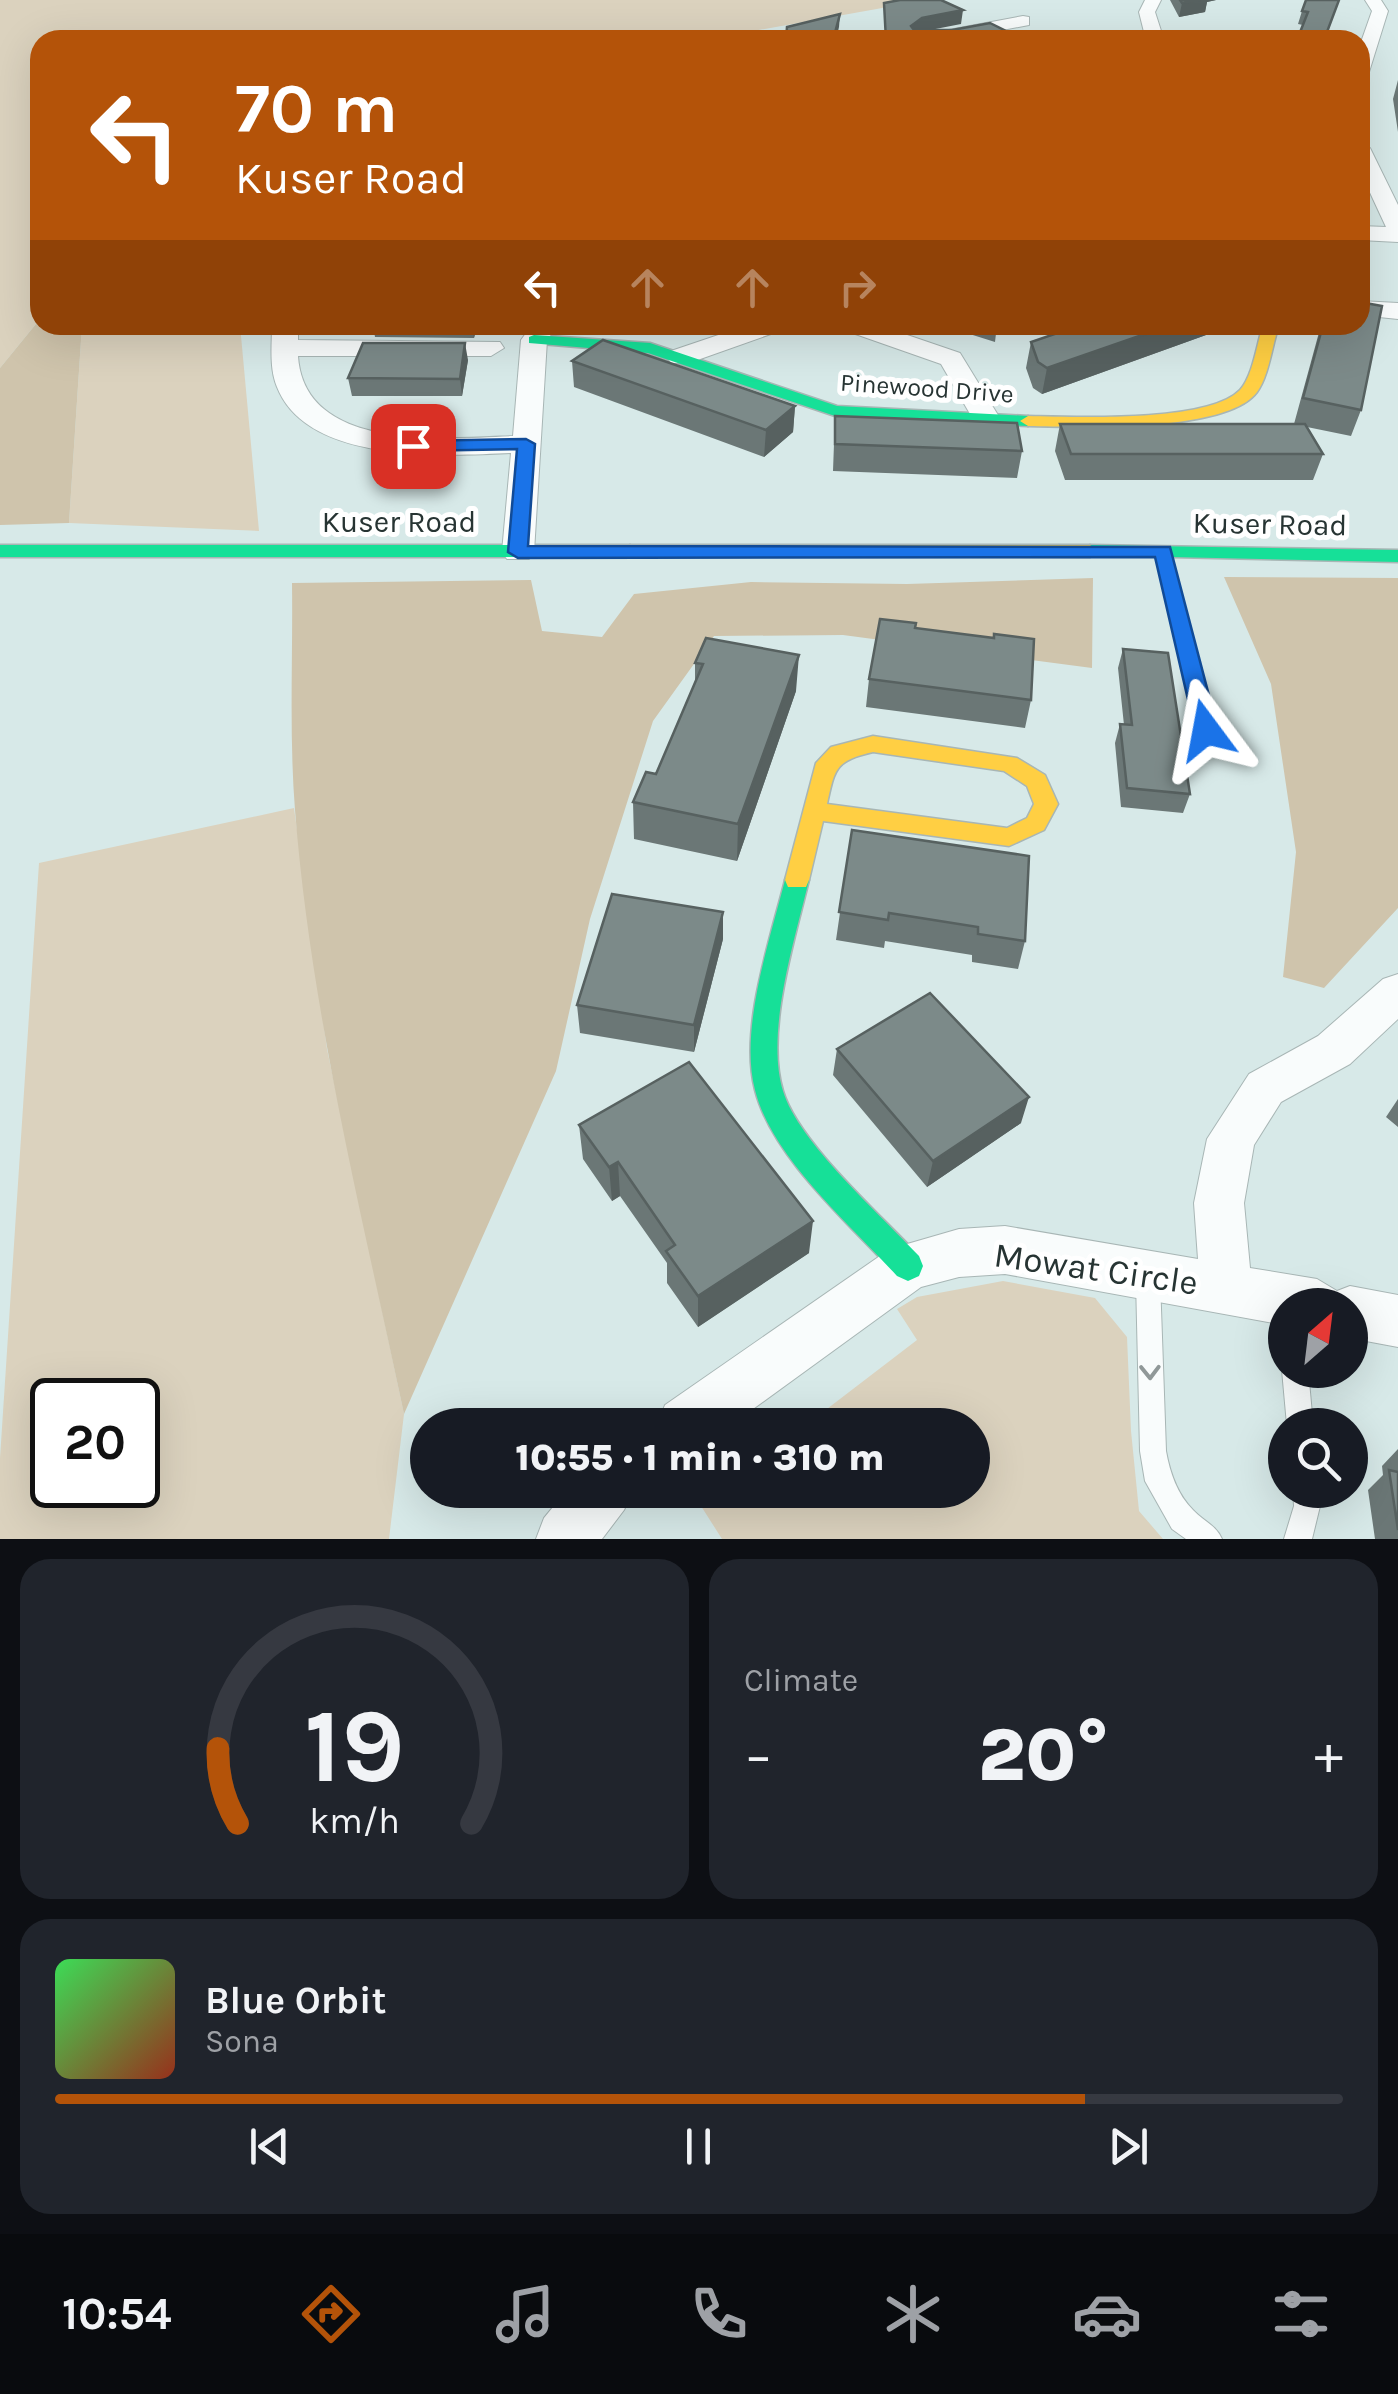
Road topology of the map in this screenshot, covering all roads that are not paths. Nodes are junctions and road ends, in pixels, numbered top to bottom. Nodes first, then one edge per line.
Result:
1 (1153, 0) edge
2 (1373, 0) edge
3 (1023, 21) dead end
4 (975, 30) edge
5 (1152, 30) edge
6 (1370, 41) edge
7 (1370, 170) edge
8 (1398, 232) edge
9 (1370, 233) edge
10 (1370, 309) edge
11 (1398, 311) edge
12 (539, 335) edge
13 (559, 335) edge
14 (744, 335) edge
15 (882, 335) edge
16 (1268, 335) edge
17 (286, 337) edge
18 (491, 348) dead end
19 (680, 357) junction
20 (987, 420) junction
21 (526, 444) junction
22 (1164, 551) junction
23 (0, 552) edge
24 (518, 552) junction
25 (1398, 556) edge
26 (1206, 730) dead end
27 (815, 812) junction
28 (1398, 992) edge
29 (908, 1266) junction
30 (1148, 1274) junction
31 (1226, 1287) junction
32 (1268, 1296) edge
33 (1368, 1315) edge
34 (1398, 1321) edge
35 (709, 1408) edge
36 (590, 1508) edge
37 (1307, 1508) edge
38 (565, 1539) edge
39 (1208, 1539) edge
40 (1298, 1539) edge

1 - 5 street
2 - 6 street
3 - 4 street
7 - 8 street
8 - 9 street
10 - 11 street
12 - 21 street
13 - 19 street, Pinewood Drive
14 - 19 street
15 - 20 street
16 - 20 street, Pinewood Drive
17 - 18 street
17 - 21 street
19 - 20 street, Pinewood Drive
21 - 24 street
22 - 24 street, Kuser Road
22 - 25 street, Kuser Road
22 - 26 lane
23 - 24 street, Kuser Road
27 - 27 street
27 - 29 street
28 - 31 street
29 - 30 street, Mowat Circle
29 - 35 street, Mowat Circle
30 - 31 street, Mowat Circle
30 -> 39 lane
31 - 32 street, Mowat Circle
33 - 34 street
36 - 38 street
37 - 40 lane

